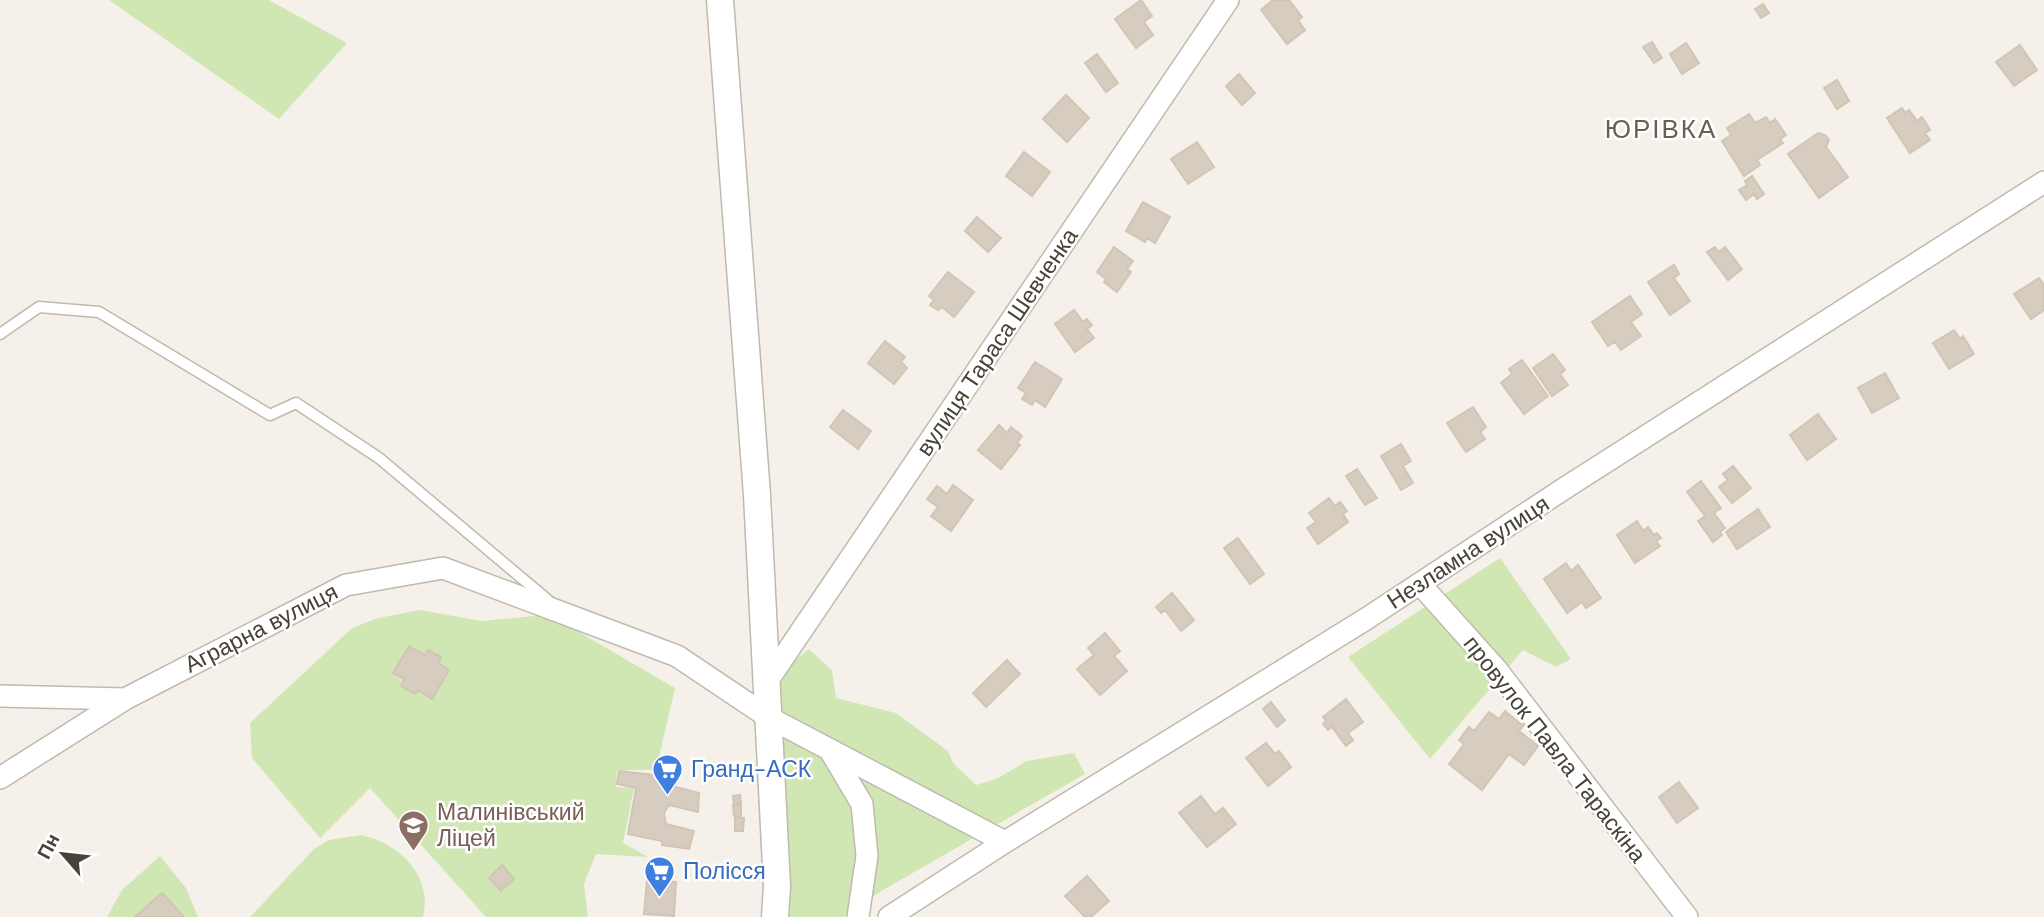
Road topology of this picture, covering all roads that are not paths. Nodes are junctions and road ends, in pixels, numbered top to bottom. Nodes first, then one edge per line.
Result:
1 (720, 0) edge
2 (1228, 0) edge
3 (2044, 182) edge
4 (0, 334) edge
5 (1420, 584) junction
6 (565, 614) junction
7 (766, 683) junction
8 (0, 696) edge
9 (125, 699) junction
10 (768, 717) junction
11 (830, 750) junction
12 (0, 778) edge
13 (1005, 842) junction
14 (775, 917) edge
15 (858, 917) edge
16 (889, 917) edge
17 (1687, 917) edge

1 - 7 street
2 - 7 street, вулиця Тараса Шевченка
3 - 5 street, Незламна вулиця
4 - 6 lane
5 - 13 street, Незламна вулиця
5 - 17 street, провулок Павла Тараскіна
6 - 9 street, Аграрна вулиця
6 - 10 street, Аграрна вулиця
7 - 10 street
8 - 9 street
9 - 12 street, Аграрна вулиця
10 - 11 street, Аграрна вулиця
10 - 14 street
11 - 13 street, Аграрна вулиця
11 - 15 street
13 - 16 street, Незламна вулиця

